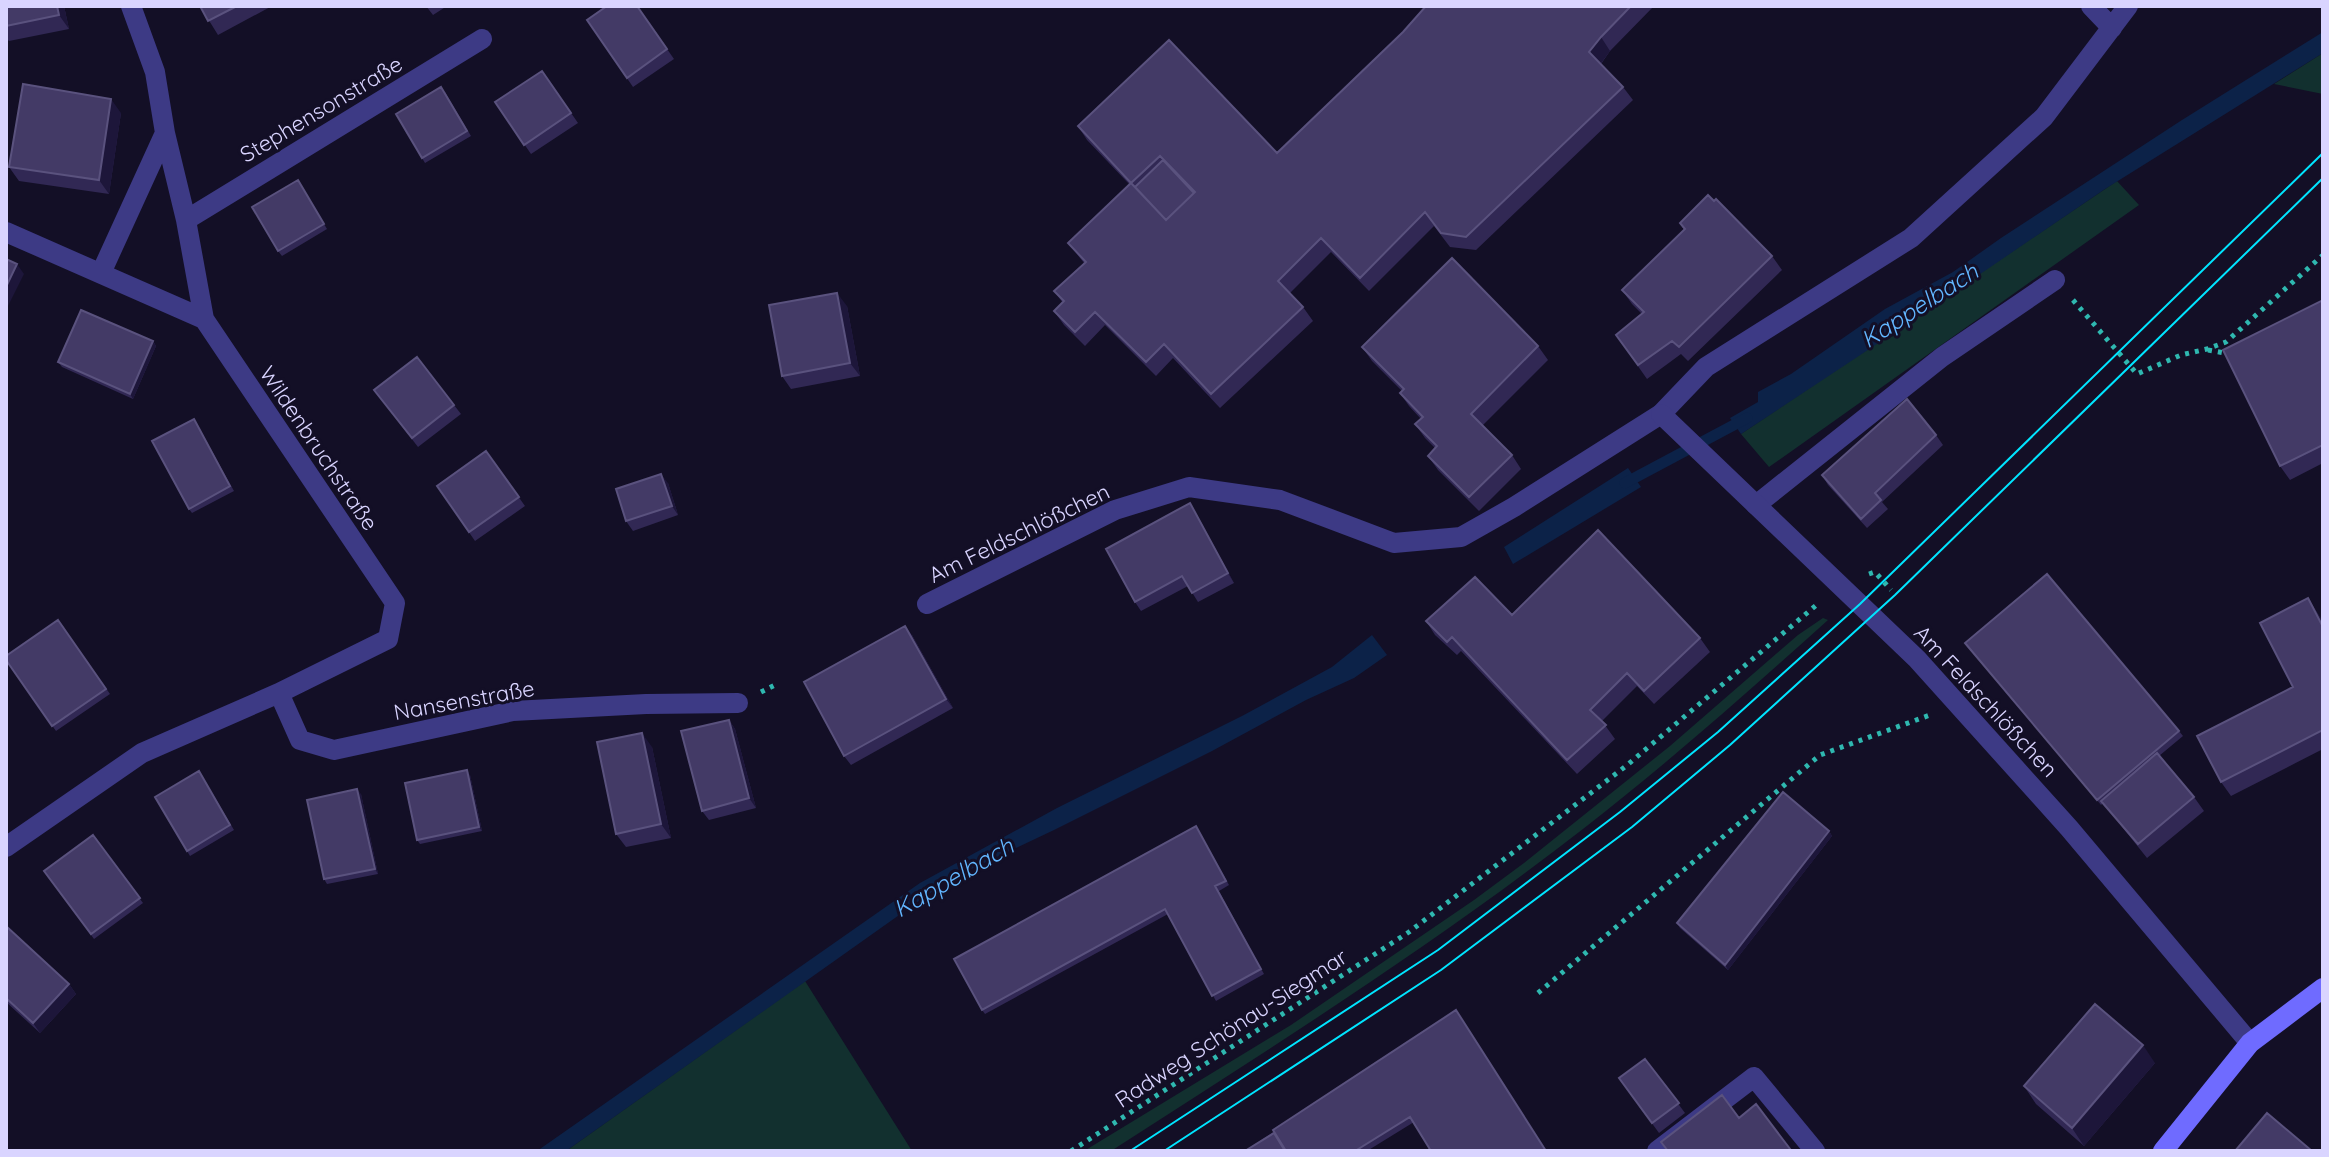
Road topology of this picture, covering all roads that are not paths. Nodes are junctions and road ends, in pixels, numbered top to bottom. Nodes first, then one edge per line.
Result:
1 (131, 6) edge
2 (2091, 6) edge
3 (2128, 6) edge
4 (2112, 28) junction
5 (482, 39) dead end
6 (165, 133) junction
7 (186, 220) junction
8 (6, 232) edge
9 (101, 273) junction
10 (2055, 280) road end
11 (204, 319) junction
12 (1661, 414) junction
13 (1756, 505) junction
14 (927, 604) dead end
15 (279, 693) junction
16 (738, 703) dead end
17 (6, 847) edge
18 (2323, 988) edge
19 (2250, 1043) junction
20 (1657, 1151) edge
21 (1815, 1151) edge
22 (2163, 1151) edge

1 - 6 street, Wildenbruchstraße
2 - 4 street
3 - 4 street, Am Feldschlößchen
4 - 12 street, Am Feldschlößchen
5 - 7 street, Stephensonstraße
6 - 7 street, Wildenbruchstraße
6 - 9 street
7 - 11 street, Wildenbruchstraße
8 - 9 street
9 - 11 street
10 - 13 street
11 - 15 street, Wildenbruchstraße
12 - 13 street, Am Feldschlößchen
12 - 14 street, Am Feldschlößchen
13 - 19 street, Am Feldschlößchen
15 - 16 street, Nansenstraße
15 - 17 street
18 - 19 main road
19 - 22 main road
20 - 21 street

